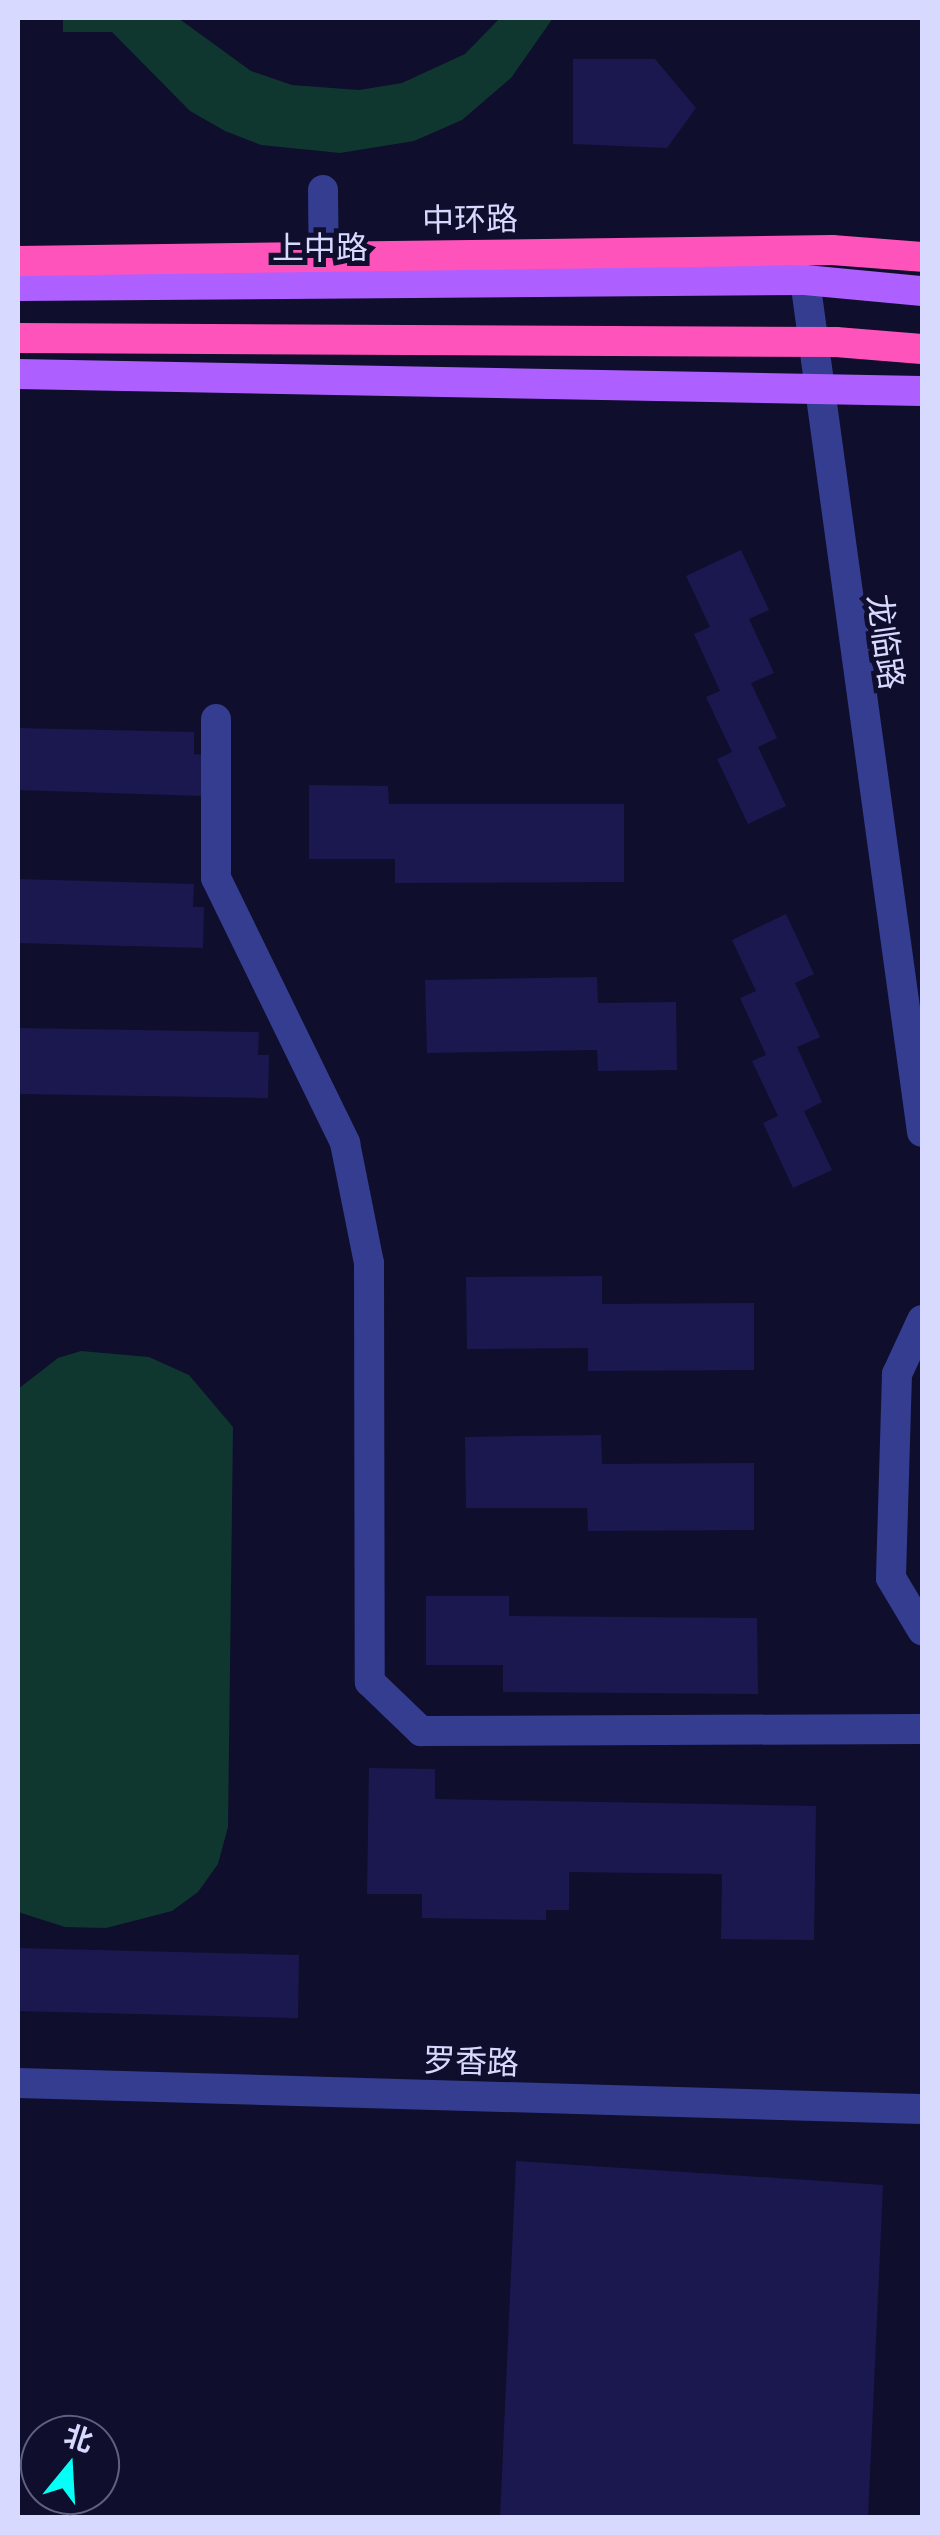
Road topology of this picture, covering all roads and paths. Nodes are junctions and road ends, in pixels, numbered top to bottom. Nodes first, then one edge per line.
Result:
1 (323, 190) dead end
2 (922, 257) edge
3 (18, 261) edge
4 (805, 280) junction
5 (324, 283) junction
6 (18, 286) edge
7 (922, 290) edge
8 (18, 338) edge
9 (922, 349) edge
10 (18, 374) edge
11 (816, 386) junction
12 (922, 391) edge
13 (216, 719) dead end
14 (922, 1132) edge
15 (922, 1320) edge
16 (922, 1630) edge
17 (922, 1729) edge
18 (18, 2083) edge
19 (922, 2109) edge

1 - 5 street
2 - 3 highway, 中环路, bridge
4 - 5 main road, 上中路
4 - 7 main road, 上中路
4 - 11 street, 龙临路
5 - 6 main road, 上中路
8 - 9 highway, bridge
10 - 11 main road
11 - 12 main road
11 - 14 street, 龙临路
13 - 17 street
15 - 16 street
18 - 19 street, 罗香路

